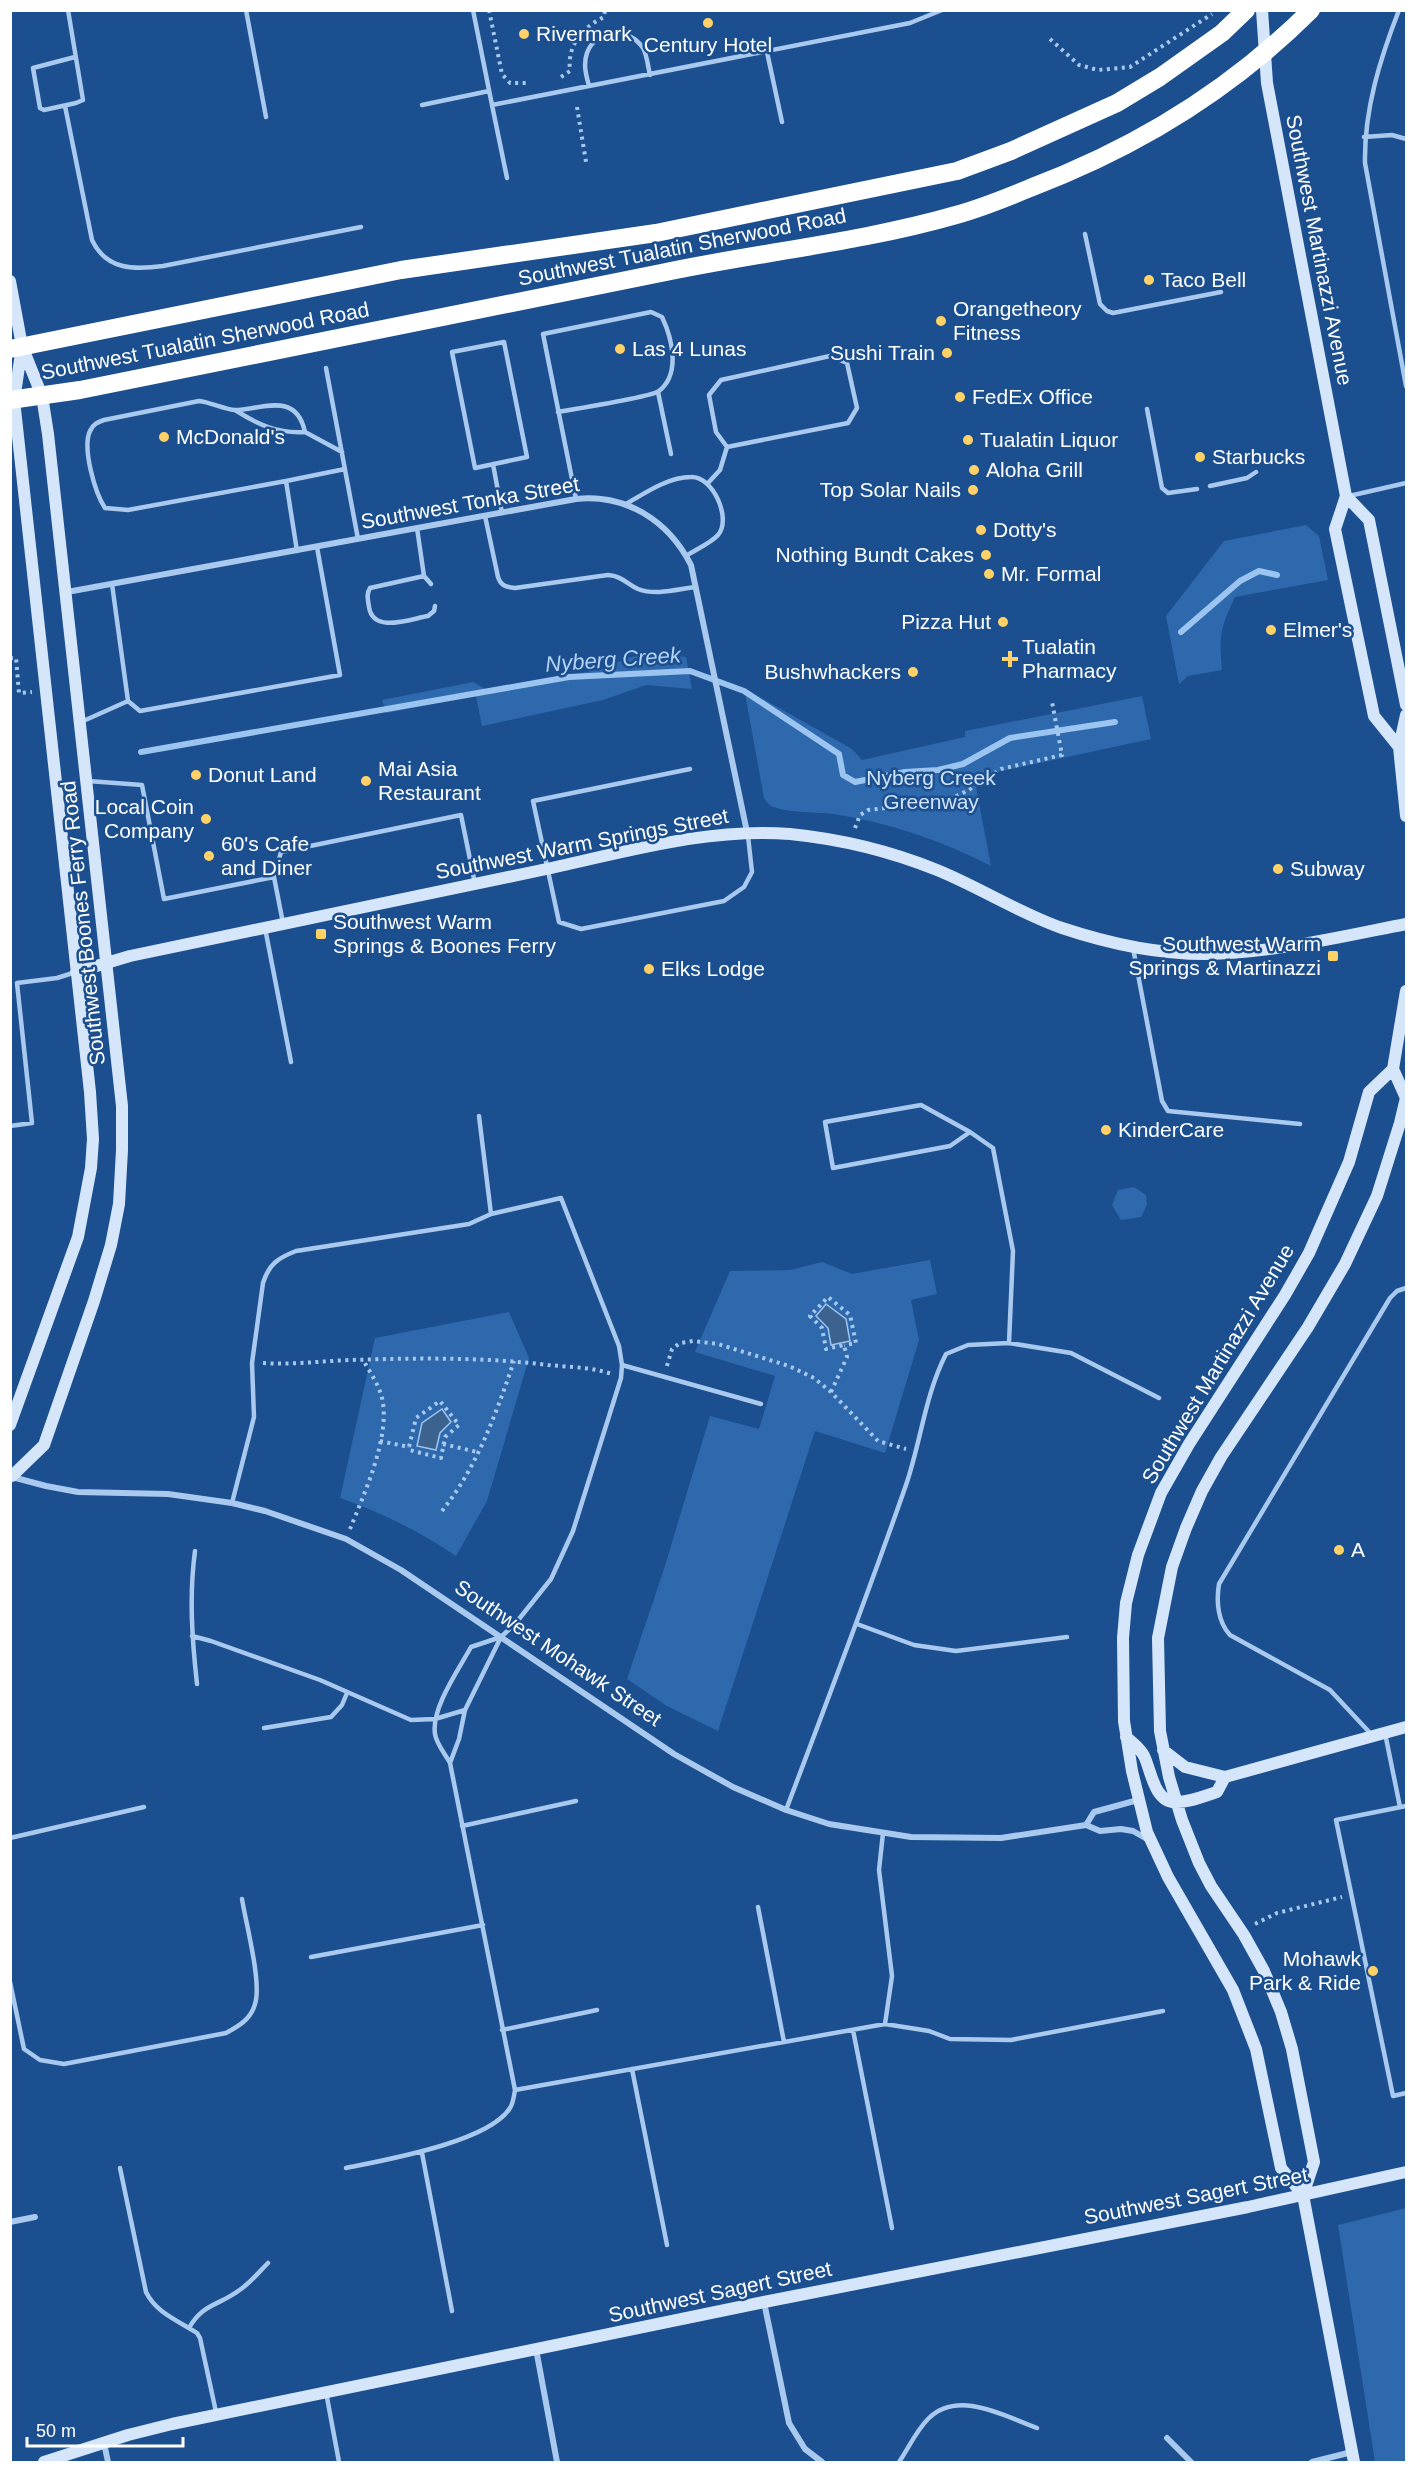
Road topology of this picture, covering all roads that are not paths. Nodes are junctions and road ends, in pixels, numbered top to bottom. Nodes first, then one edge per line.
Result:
1 (68, 10) edge
2 (246, 10) edge
3 (473, 10) edge
4 (942, 10) edge
5 (1246, 10) edge
6 (1262, 10) edge
7 (1311, 10) edge
8 (1399, 10) edge
9 (767, 52) junction
10 (1263, 55) junction
11 (75, 57) junction
12 (650, 75) junction
13 (589, 86) junction
14 (489, 91) junction
15 (422, 105) dead end
16 (492, 105) junction
17 (65, 106) junction
18 (266, 117) dead end
19 (782, 122) dead end
20 (1364, 137) junction
21 (1407, 139) edge
22 (507, 178) dead end
23 (361, 227) dead end
24 (1084, 234) dead end
25 (10, 281) edge
26 (1221, 292) dead end
27 (16, 347) edge
28 (326, 368) dead end
29 (1407, 386) edge
30 (658, 392) junction
31 (42, 396) junction
32 (12, 400) edge
33 (1147, 409) dead end
34 (234, 410) junction
35 (558, 412) junction
36 (305, 432) junction
37 (727, 447) junction
38 (342, 452) junction
39 (671, 454) dead end
40 (493, 464) junction
41 (345, 469) junction
42 (1256, 472) dead end
43 (286, 481) junction
44 (708, 483) junction
45 (1407, 483) edge
46 (1210, 486) dead end
47 (1197, 489) dead end
48 (1346, 496) junction
49 (576, 499) junction
50 (626, 504) junction
51 (502, 513) junction
52 (486, 516) junction
53 (417, 528) junction
54 (358, 539) junction
55 (317, 547) junction
56 (297, 550) junction
57 (686, 556) junction
58 (424, 576) junction
59 (112, 584) junction
60 (431, 584) dead end
61 (696, 587) junction
62 (67, 592) junction
63 (435, 606) dead end
64 (128, 701) junction
65 (1407, 705) edge
66 (1407, 714) edge
67 (81, 722) junction
68 (1399, 747) junction
69 (690, 769) dead end
70 (87, 781) junction
71 (1407, 816) edge
72 (747, 832) junction
73 (547, 869) junction
74 (274, 877) junction
75 (475, 884) junction
76 (283, 924) junction
77 (1407, 924) edge
78 (265, 928) junction
79 (1132, 946) junction
80 (105, 964) junction
81 (76, 972) junction
82 (1407, 991) edge
83 (291, 1062) dead end
84 (1393, 1069) junction
85 (479, 1116) dead end
86 (1300, 1124) dead end
87 (10, 1126) edge
88 (970, 1132) junction
89 (490, 1214) junction
90 (1407, 1288) edge
91 (1009, 1343) junction
92 (622, 1365) junction
93 (1159, 1398) dead end
94 (761, 1404) dead end
95 (10, 1425) edge
96 (11, 1473) edge
97 (232, 1503) junction
98 (195, 1551) dead end
99 (857, 1624) junction
100 (192, 1636) junction
101 (501, 1637) junction
102 (1067, 1637) dead end
103 (197, 1684) dead end
104 (347, 1693) junction
105 (465, 1710) junction
106 (435, 1719) junction
107 (1407, 1727) edge
108 (264, 1728) dead end
109 (1379, 1734) junction
110 (1126, 1737) junction
111 (1163, 1750) junction
112 (450, 1763) junction
113 (1225, 1777) junction
114 (1138, 1800) junction
115 (576, 1801) dead end
116 (1177, 1802) junction
117 (1403, 1807) edge
118 (144, 1808) dead end
119 (786, 1810) junction
120 (462, 1826) junction
121 (1086, 1826) junction
122 (883, 1833) junction
123 (10, 1838) edge
124 (1150, 1840) junction
125 (242, 1899) dead end
126 (758, 1907) dead end
127 (483, 1925) junction
128 (311, 1957) dead end
129 (10, 1982) edge
130 (597, 2010) dead end
131 (1163, 2011) dead end
132 (885, 2024) junction
133 (502, 2030) junction
134 (853, 2030) junction
135 (784, 2042) junction
136 (632, 2069) junction
137 (515, 2090) junction
138 (1407, 2093) edge
139 (422, 2153) junction
140 (120, 2168) dead end
141 (346, 2168) dead end
142 (1407, 2172) edge
143 (1303, 2195) junction
144 (35, 2217) dead end
145 (10, 2222) edge
146 (892, 2228) dead end
147 (667, 2245) dead end
148 (268, 2263) dead end
149 (764, 2302) junction
150 (452, 2311) dead end
151 (189, 2328) junction
152 (536, 2349) junction
153 (326, 2392) junction
154 (217, 2415) junction
155 (1037, 2428) dead end
156 (1167, 2438) dead end
157 (104, 2442) junction
158 (1353, 2457) edge
159 (44, 2463) edge
160 (108, 2463) edge
161 (339, 2463) edge
162 (557, 2463) edge
163 (822, 2463) edge
164 (899, 2463) edge
165 (1191, 2463) edge
166 (1312, 2463) edge

1 - 11 lane
2 - 18 lane
3 - 14 lane
4 - 9 lane
5 - 27 highway, Southwest Tualatin Sherwood Road
6 - 10 street, Southwest Martinazzi Avenue
7 - 10 highway, Southwest Tualatin Sherwood Road
8 - 20 lane
9 - 12 lane
9 - 19 lane
10 - 31 highway, Southwest Tualatin Sherwood Road
10 - 48 street, Southwest Martinazzi Avenue
11 - 17 lane
11 - 17 lane
12 - 13 lane
12 - 13 lane
13 - 16 lane
14 - 15 lane
14 - 16 lane
16 - 22 lane
17 - 23 lane
20 - 21 lane
20 - 29 lane
24 - 26 lane
25 - 27 street, Southwest Boones Ferry Road
27 - 31 street, Southwest Boones Ferry Road
27 - 32 street, Southwest Boones Ferry Road
28 - 38 lane
30 - 35 lane
30 - 35 lane
30 - 39 lane
31 - 32 highway, Southwest Tualatin Sherwood Road
31 - 62 street, Southwest Boones Ferry Road
32 - 81 street, Southwest Boones Ferry Road
33 - 47 lane
34 - 36 lane
34 - 36 lane
34 - 43 lane
35 - 49 lane
36 - 38 lane
37 - 37 lane
37 - 44 lane
38 - 41 lane
40 - 40 lane
40 - 51 lane
41 - 43 lane
41 - 54 lane
42 - 46 lane
43 - 56 lane
44 - 50 lane
44 - 57 lane
45 - 48 lane
48 - 65 street
48 - 68 street, Southwest Martinazzi Avenue
49 - 50 street, Southwest Tonka Street
49 - 51 street, Southwest Tonka Street
50 - 57 street, Southwest Tonka Street
51 - 52 street, Southwest Tonka Street
52 - 53 street, Southwest Tonka Street
52 - 61 lane
53 - 54 street, Southwest Tonka Street
53 - 58 lane
54 - 55 street, Southwest Tonka Street
55 - 56 street, Southwest Tonka Street
55 - 64 lane
56 - 59 street, Southwest Tonka Street
57 - 61 street, Southwest Tonka Street
58 - 60 lane
58 - 63 lane
59 - 62 street, Southwest Tonka Street
59 - 64 lane
61 - 72 street, Southwest Tonka Street
62 - 67 street, Southwest Boones Ferry Road
64 - 67 lane
66 - 68 street
67 - 70 street, Southwest Boones Ferry Road
68 - 71 street
69 - 73 lane
70 - 74 lane
70 - 80 street, Southwest Boones Ferry Road
72 - 73 street, Southwest Warm Springs Street
72 - 73 lane
72 - 79 street, Southwest Warm Springs Street
73 - 75 street, Southwest Warm Springs Street
74 - 75 lane
74 - 76 lane
75 - 76 street, Southwest Warm Springs Street
76 - 78 street, Southwest Warm Springs Street
77 - 79 street, Southwest Warm Springs Street
78 - 80 street, Southwest Warm Springs Street
78 - 83 lane
79 - 86 lane
80 - 81 street, Southwest Warm Springs Street
80 - 96 street, Southwest Boones Ferry Road
81 - 87 lane
81 - 95 street, Southwest Boones Ferry Road
82 - 84 street
84 - 110 street, Southwest Martinazzi Avenue
84 - 111 street, Southwest Martinazzi Avenue
85 - 89 lane
88 - 88 lane
88 - 91 lane
89 - 92 lane
89 - 97 lane
90 - 109 lane
91 - 93 lane
91 - 99 lane
92 - 94 lane
92 - 101 lane
96 - 97 street, Southwest Mohawk Street
97 - 101 street, Southwest Mohawk Street
98 - 100 lane
99 - 102 lane
99 - 119 lane
100 - 103 lane
100 - 104 lane
101 - 105 lane
101 - 106 lane
101 - 119 street, Southwest Mohawk Street
104 - 106 lane
104 - 108 lane
105 - 106 lane
105 - 112 lane
106 - 112 lane
107 - 109 street
109 - 113 street
109 - 117 lane
110 - 114 street, Southwest Martinazzi Avenue
110 - 116 street
111 - 113 street
111 - 116 street, Southwest Martinazzi Avenue
112 - 120 lane
113 - 116 street
114 - 121 street
114 - 124 street, Southwest Martinazzi Avenue
115 - 120 lane
116 - 143 street, Southwest Martinazzi Avenue
117 - 138 lane
118 - 123 lane
119 - 122 street, Southwest Mohawk Street
120 - 127 lane
121 - 122 street, Southwest Mohawk Street
121 - 124 street, Southwest Mohawk Street
122 - 132 lane
124 - 143 street, Southwest Martinazzi Avenue
125 - 129 lane
126 - 135 lane
127 - 128 lane
127 - 133 lane
130 - 133 lane
131 - 132 lane
132 - 134 lane
133 - 137 lane
134 - 135 lane
134 - 146 lane
135 - 136 lane
136 - 137 lane
136 - 147 lane
137 - 139 lane
139 - 141 lane
139 - 150 lane
140 - 151 lane
142 - 143 street, Southwest Sagert Street
143 - 149 street, Southwest Sagert Street
143 - 158 street, Southwest Martinazzi Avenue
144 - 145 street
148 - 151 lane
149 - 152 street, Southwest Sagert Street
149 - 163 street
151 - 154 lane
152 - 153 street, Southwest Sagert Street
152 - 162 street
153 - 154 street, Southwest Sagert Street
153 - 161 lane
154 - 157 street, Southwest Sagert Street
155 - 164 lane
156 - 165 street
157 - 159 street, Southwest Sagert Street
157 - 160 street
158 - 166 street

